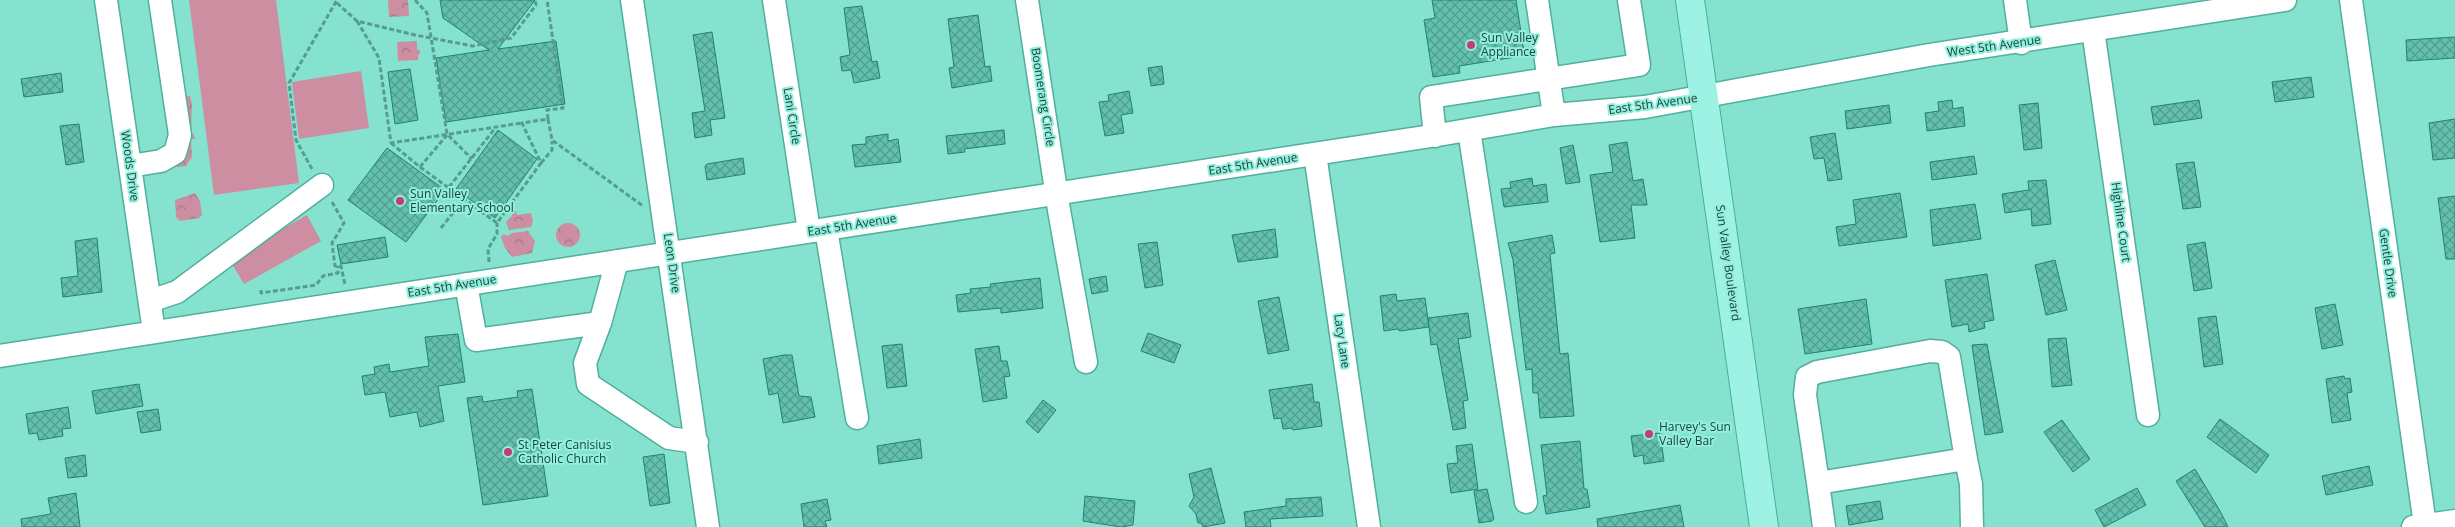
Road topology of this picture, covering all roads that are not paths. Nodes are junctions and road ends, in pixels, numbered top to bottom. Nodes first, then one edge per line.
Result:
1 (106, 0) edge
2 (160, 0) edge
3 (632, 0) edge
4 (774, 0) edge
5 (1027, 0) edge
6 (1537, 0) edge
7 (1629, 0) edge
8 (1690, 0) edge
9 (2015, 0) edge
10 (2285, 0) edge
11 (2351, 0) edge
12 (2217, 5) edge
13 (2094, 30) junction
14 (2021, 43) junction
15 (1550, 79) junction
16 (1705, 96) junction
17 (1554, 115) junction
18 (1469, 130) junction
19 (1435, 136) junction
20 (1315, 154) junction
21 (130, 166) junction
22 (322, 185) road end
23 (1058, 194) junction
24 (818, 230) junction
25 (670, 253) junction
26 (617, 261) junction
27 (466, 284) junction
28 (150, 301) junction
29 (600, 323) junction
30 (154, 332) junction
31 (0, 356) edge
32 (1086, 362) dead end
33 (2148, 415) dead end
34 (857, 418) dead end
35 (697, 442) junction
36 (1966, 459) junction
37 (1818, 483) junction
38 (1526, 502) dead end
39 (2455, 521) edge
40 (2419, 526) edge
41 (708, 527) edge
42 (1369, 527) edge
43 (1764, 527) edge
44 (1824, 527) edge
45 (1972, 527) edge

1 - 21 street, Woods Drive
2 - 21 street
3 - 25 street, Leon Drive
4 - 24 street, Lani Circle
5 - 23 street, Boomerang Circle
6 - 15 street
7 - 15 street
8 - 16 main road, Sun Valley Boulevard
9 - 14 street
10 - 12 street, West 5th Avenue
11 - 40 street, Gentle Drive
12 - 13 street, West 5th Avenue
13 - 14 street, West 5th Avenue
13 - 33 street, Highline Court
14 - 16 street, West 5th Avenue
15 - 17 street
15 - 19 street
16 - 17 street, East 5th Avenue
16 - 43 main road, Sun Valley Boulevard
17 - 18 street, East 5th Avenue
18 - 19 street, East 5th Avenue
18 - 38 street
19 - 20 street, East 5th Avenue
20 - 23 street, East 5th Avenue
20 - 42 street, Lacy Lane
21 - 28 street, Woods Drive
22 - 28 street
23 - 24 street, East 5th Avenue
23 - 32 street, Boomerang Circle
24 - 25 street, East 5th Avenue
24 - 34 street, Lani Circle
25 - 26 street, East 5th Avenue
25 - 35 street, Leon Drive
26 - 27 street, East 5th Avenue
26 - 29 street
27 - 29 street
27 - 30 street, East 5th Avenue
28 - 30 street, Woods Drive
29 - 35 street
30 - 31 street, East 5th Avenue
35 - 41 street, Leon Drive
36 - 37 street
36 - 37 street
36 - 45 street
37 - 44 street
39 - 40 street

